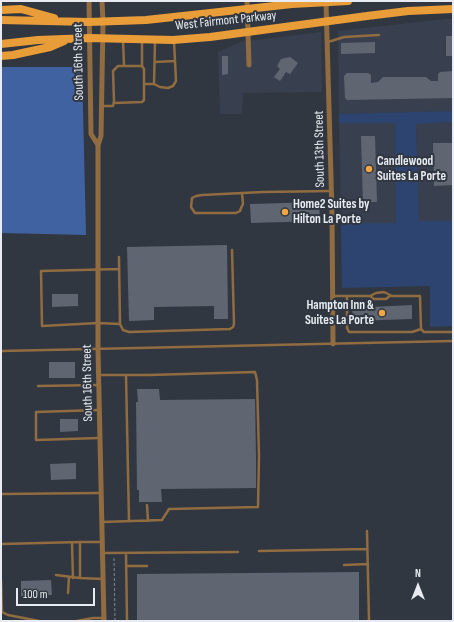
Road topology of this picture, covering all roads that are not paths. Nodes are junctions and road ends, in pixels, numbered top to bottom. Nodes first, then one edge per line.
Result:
1 (89, 1) edge
2 (102, 1) edge
3 (348, 1) edge
4 (299, 2) edge
5 (326, 2) edge
6 (280, 3) edge
7 (247, 5) edge
8 (453, 9) edge
9 (1, 10) edge
10 (1, 20) edge
11 (327, 21) junction
12 (69, 22) junction
13 (89, 22) junction
14 (103, 22) junction
15 (247, 32) junction
16 (379, 35) dead end
17 (71, 38) junction
18 (90, 38) junction
19 (103, 38) junction
20 (123, 38) junction
21 (142, 39) junction
22 (155, 39) junction
23 (174, 39) junction
24 (328, 42) junction
25 (1, 44) edge
26 (1, 56) edge
27 (175, 61) junction
28 (155, 62) junction
29 (248, 65) dead end
30 (124, 66) junction
31 (142, 66) junction
32 (144, 84) junction
33 (154, 84) junction
34 (114, 103) junction
35 (102, 106) junction
36 (98, 145) junction
37 (332, 191) junction
38 (242, 193) junction
39 (232, 250) dead end
40 (119, 257) dead end
41 (119, 269) junction
42 (98, 270) junction
43 (332, 296) junction
44 (347, 296) junction
45 (370, 296) junction
46 (390, 296) junction
47 (98, 324) junction
48 (120, 324) junction
49 (421, 330) junction
50 (453, 332) edge
51 (453, 342) edge
52 (333, 344) junction
53 (98, 349) junction
54 (1, 351) edge
55 (98, 375) junction
56 (126, 375) junction
57 (99, 385) junction
58 (38, 386) dead end
59 (99, 410) junction
60 (100, 438) junction
61 (101, 493) junction
62 (1, 494) edge
63 (147, 505) dead end
64 (148, 521) junction
65 (102, 522) junction
66 (129, 522) junction
67 (367, 531) dead end
68 (72, 542) junction
69 (80, 542) junction
70 (102, 542) junction
71 (1, 544) edge
72 (367, 549) junction
73 (259, 551) dead end
74 (238, 552) dead end
75 (102, 553) junction
76 (126, 553) junction
77 (368, 564) junction
78 (344, 565) dead end
79 (126, 566) junction
80 (147, 566) dead end
81 (56, 576) dead end
82 (69, 577) junction
83 (73, 578) junction
84 (80, 578) junction
85 (103, 578) junction
86 (1, 580) edge
87 (68, 593) dead end
88 (104, 619) edge
89 (39, 621) edge
90 (77, 621) edge
91 (127, 621) edge
92 (369, 621) edge

1 - 13 street, South 16th Street
2 - 14 street, South 16th Street
3 - 5 main road, West Fairmont Parkway
4 - 5 main road, West Fairmont Parkway
4 - 6 main road, West Fairmont Parkway
5 - 11 street, South 13th Street
6 - 7 main road, West Fairmont Parkway
7 - 14 main road, West Fairmont Parkway
7 - 15 street
8 - 11 main road, West Fairmont Parkway
9 - 12 main road
10 - 12 main road, West Fairmont Parkway
11 - 15 main road, West Fairmont Parkway
11 - 24 street, South 13th Street
12 - 13 main road, West Fairmont Parkway
13 - 14 main road, West Fairmont Parkway
13 - 18 street, South 16th Street
14 - 19 street, South 16th Street
15 - 23 main road, West Fairmont Parkway
15 - 29 street
16 - 24 lane
17 - 18 main road, West Fairmont Parkway
17 - 25 main road, West Fairmont Parkway
17 - 26 main road
18 - 19 main road, West Fairmont Parkway
18 - 36 street, South 16th Street
19 - 20 main road, West Fairmont Parkway
19 - 35 street, South 16th Street
20 - 21 main road, West Fairmont Parkway
20 - 30 lane
21 - 22 main road, West Fairmont Parkway
21 - 31 lane
22 - 23 main road, West Fairmont Parkway
22 - 28 lane
23 - 27 lane
24 - 37 street, South 13th Street
27 - 28 lane
27 - 33 lane
28 - 33 lane
30 - 31 lane
30 - 34 lane
31 - 32 lane
32 - 33 lane
32 - 34 lane
34 - 35 lane
35 - 36 street, South 16th Street
36 - 42 street, South 16th Street
37 - 38 lane
37 - 43 street, South 13th Street
38 - 38 lane
39 - 48 lane
40 - 41 lane
41 - 42 lane
41 - 48 lane
42 - 47 street, South 16th Street
42 - 47 lane
43 - 44 lane
43 - 52 street, South 13th Street
44 - 45 lane
44 - 49 lane
45 - 46 lane
45 - 46 lane
46 - 49 lane
47 - 48 lane
47 - 53 street, South 16th Street
49 - 50 lane
51 - 52 lane
52 - 53 lane
53 - 54 lane
53 - 55 street, South 16th Street
55 - 56 lane
55 - 57 street, South 16th Street
56 - 64 lane
56 - 66 lane
57 - 58 lane
57 - 59 street, South 16th Street
59 - 60 street, South 16th Street
59 - 60 lane
60 - 61 street, South 16th Street
61 - 62 lane
61 - 65 street, South 16th Street
63 - 64 lane
64 - 66 lane
65 - 66 lane
65 - 70 street, South 16th Street
67 - 72 lane
68 - 69 lane
68 - 71 lane
68 - 83 lane
69 - 70 lane
69 - 84 lane
70 - 75 street, South 16th Street
72 - 73 lane
72 - 77 lane
74 - 76 lane
75 - 76 lane
75 - 85 street, South 16th Street
76 - 79 lane
77 - 78 lane
77 - 92 lane
79 - 80 lane
79 - 91 lane
81 - 82 lane
82 - 83 lane
82 - 87 lane
83 - 84 lane
84 - 85 lane
85 - 88 street, South 16th Street
86 - 89 lane
88 - 90 lane

